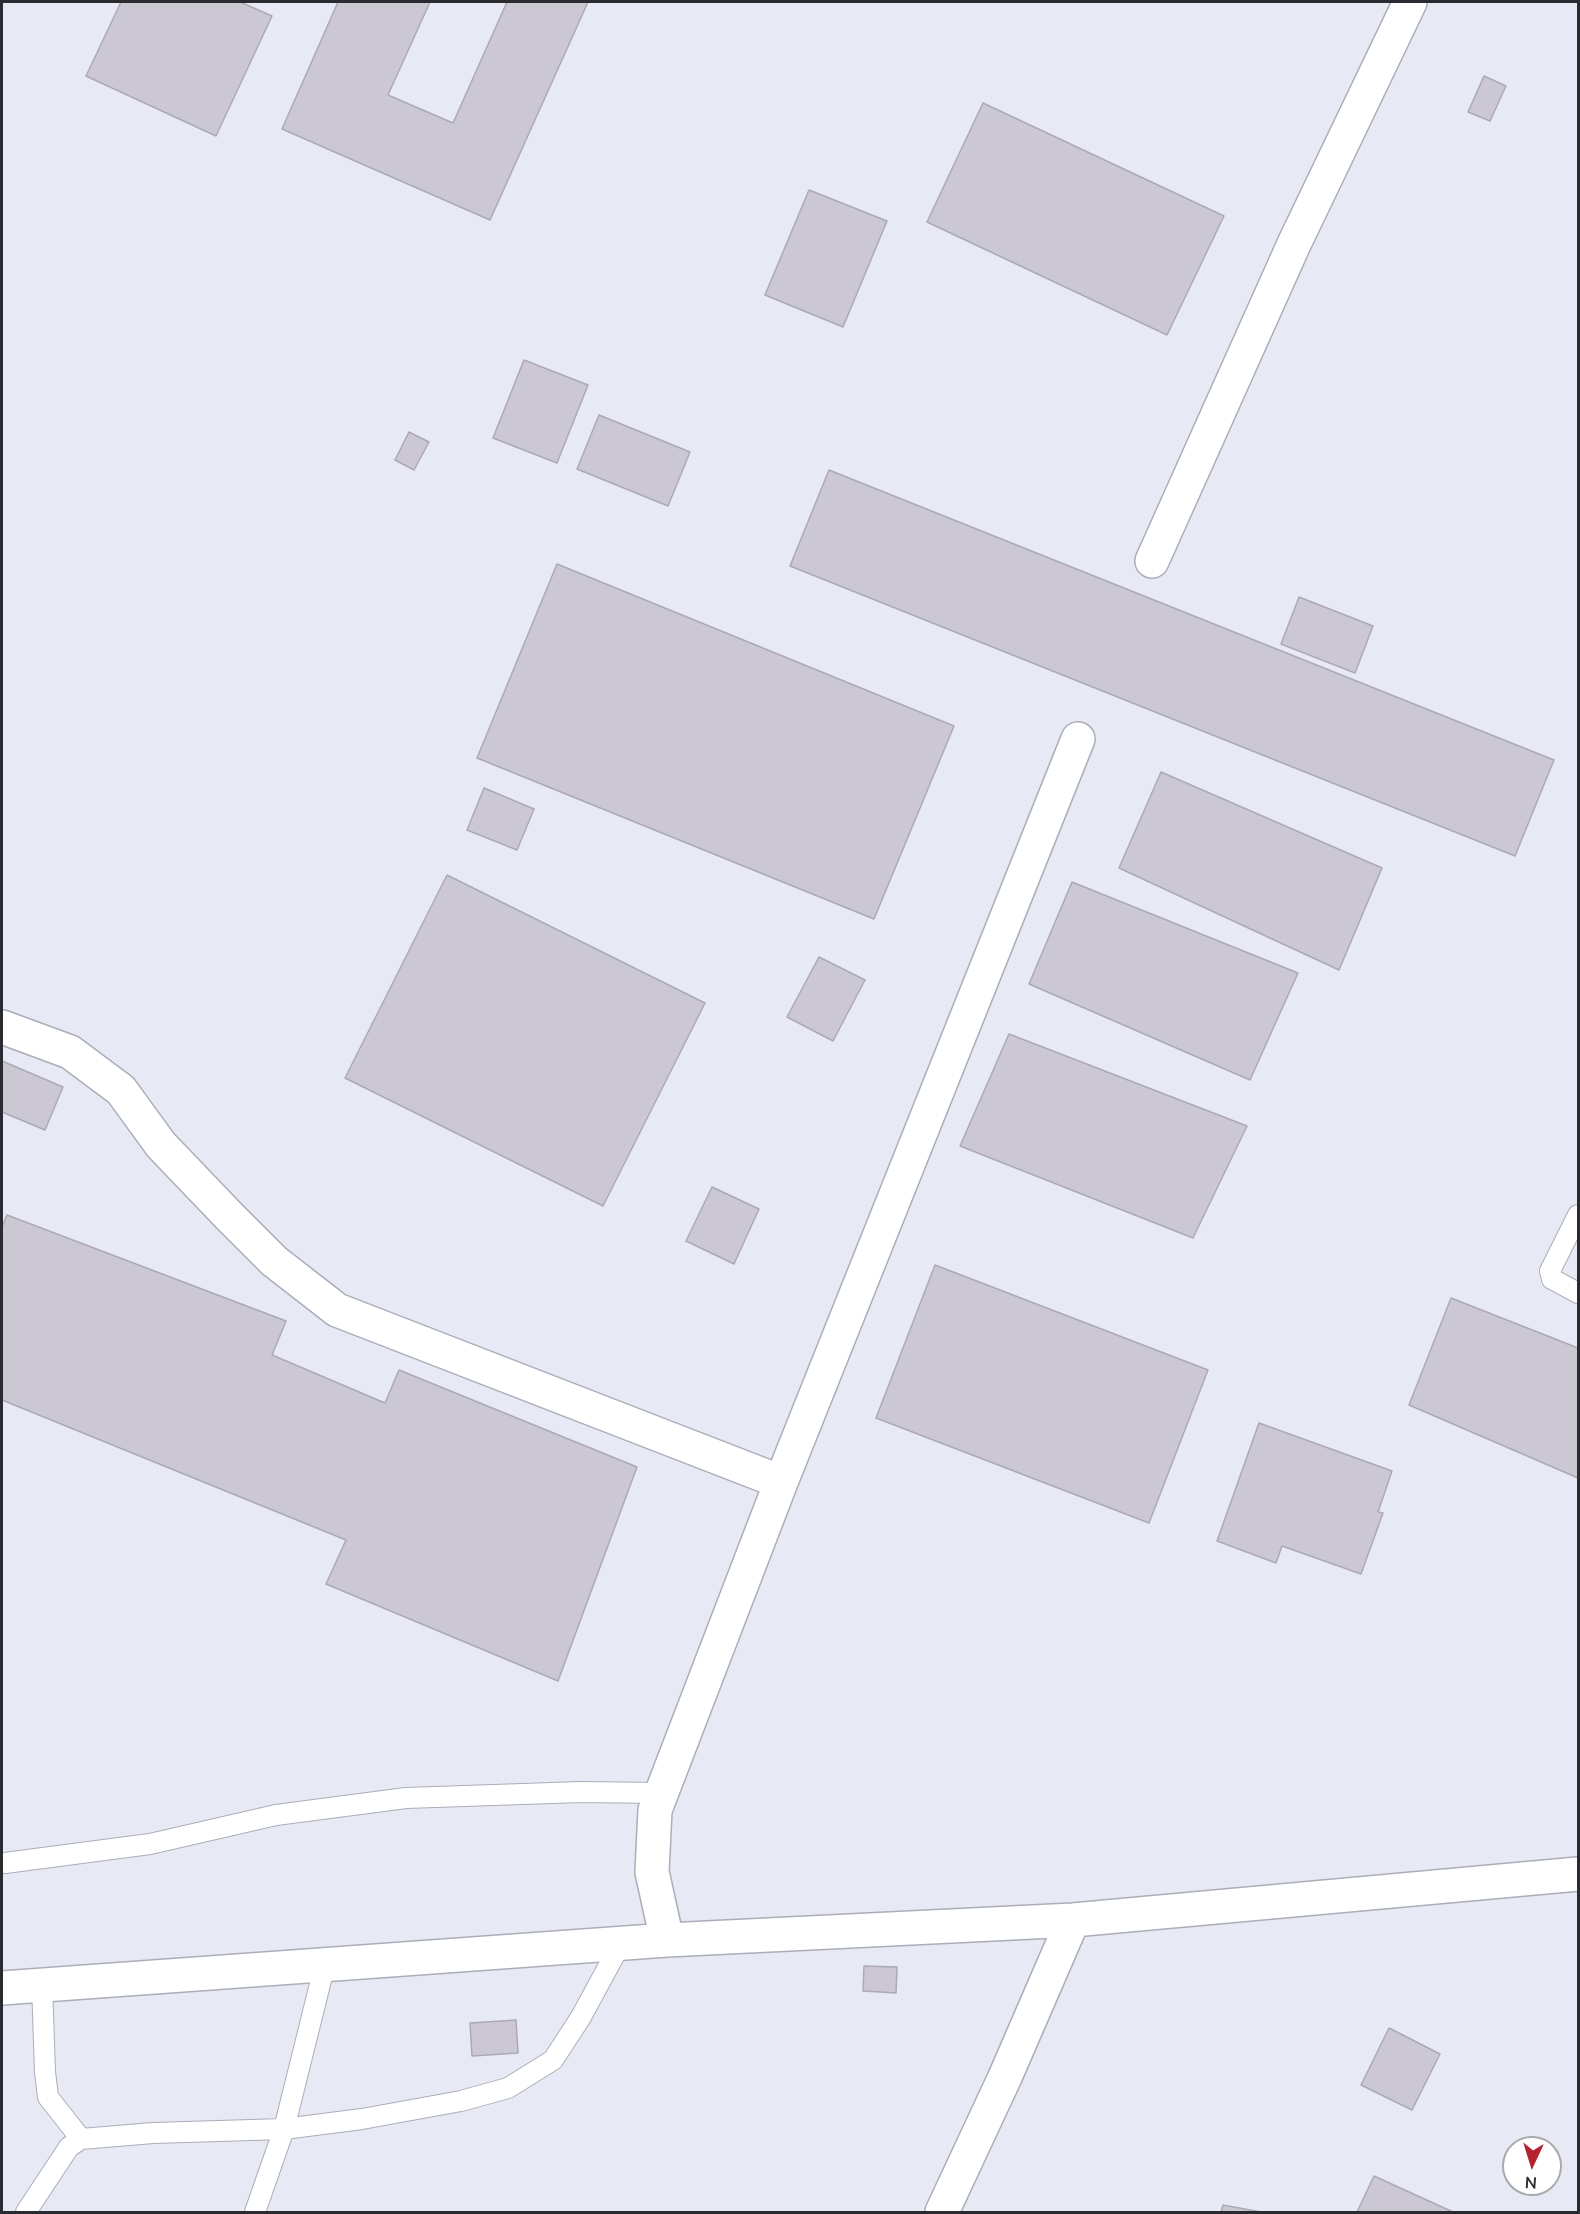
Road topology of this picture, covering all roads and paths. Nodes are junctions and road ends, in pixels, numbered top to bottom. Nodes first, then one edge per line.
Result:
1 (1410, 2) edge
2 (1152, 561) dead end
3 (1078, 739) dead end
4 (2, 1027) edge
5 (1578, 1215) edge
6 (1578, 1293) edge
7 (781, 1482) junction
8 (662, 1793) junction
9 (5, 1863) dead end
10 (1578, 1874) edge
11 (1073, 1920) junction
12 (667, 1940) junction
13 (621, 1943) junction
14 (325, 1964) junction
15 (42, 1984) junction
16 (2, 1988) edge
17 (284, 2128) junction
18 (81, 2139) junction
19 (26, 2212) edge
20 (255, 2212) edge
21 (942, 2212) edge

1 - 2 street
3 - 7 street
4 - 7 street
5 - 6 lane
7 - 8 street
8 - 9 lane
8 - 12 street
10 - 11 street
11 - 12 street
11 - 21 street
12 - 13 street
13 - 14 street
13 - 17 lane
14 - 15 street
14 - 17 lane
15 - 16 street
15 - 18 lane
17 - 18 lane
17 - 20 lane
18 - 19 lane

